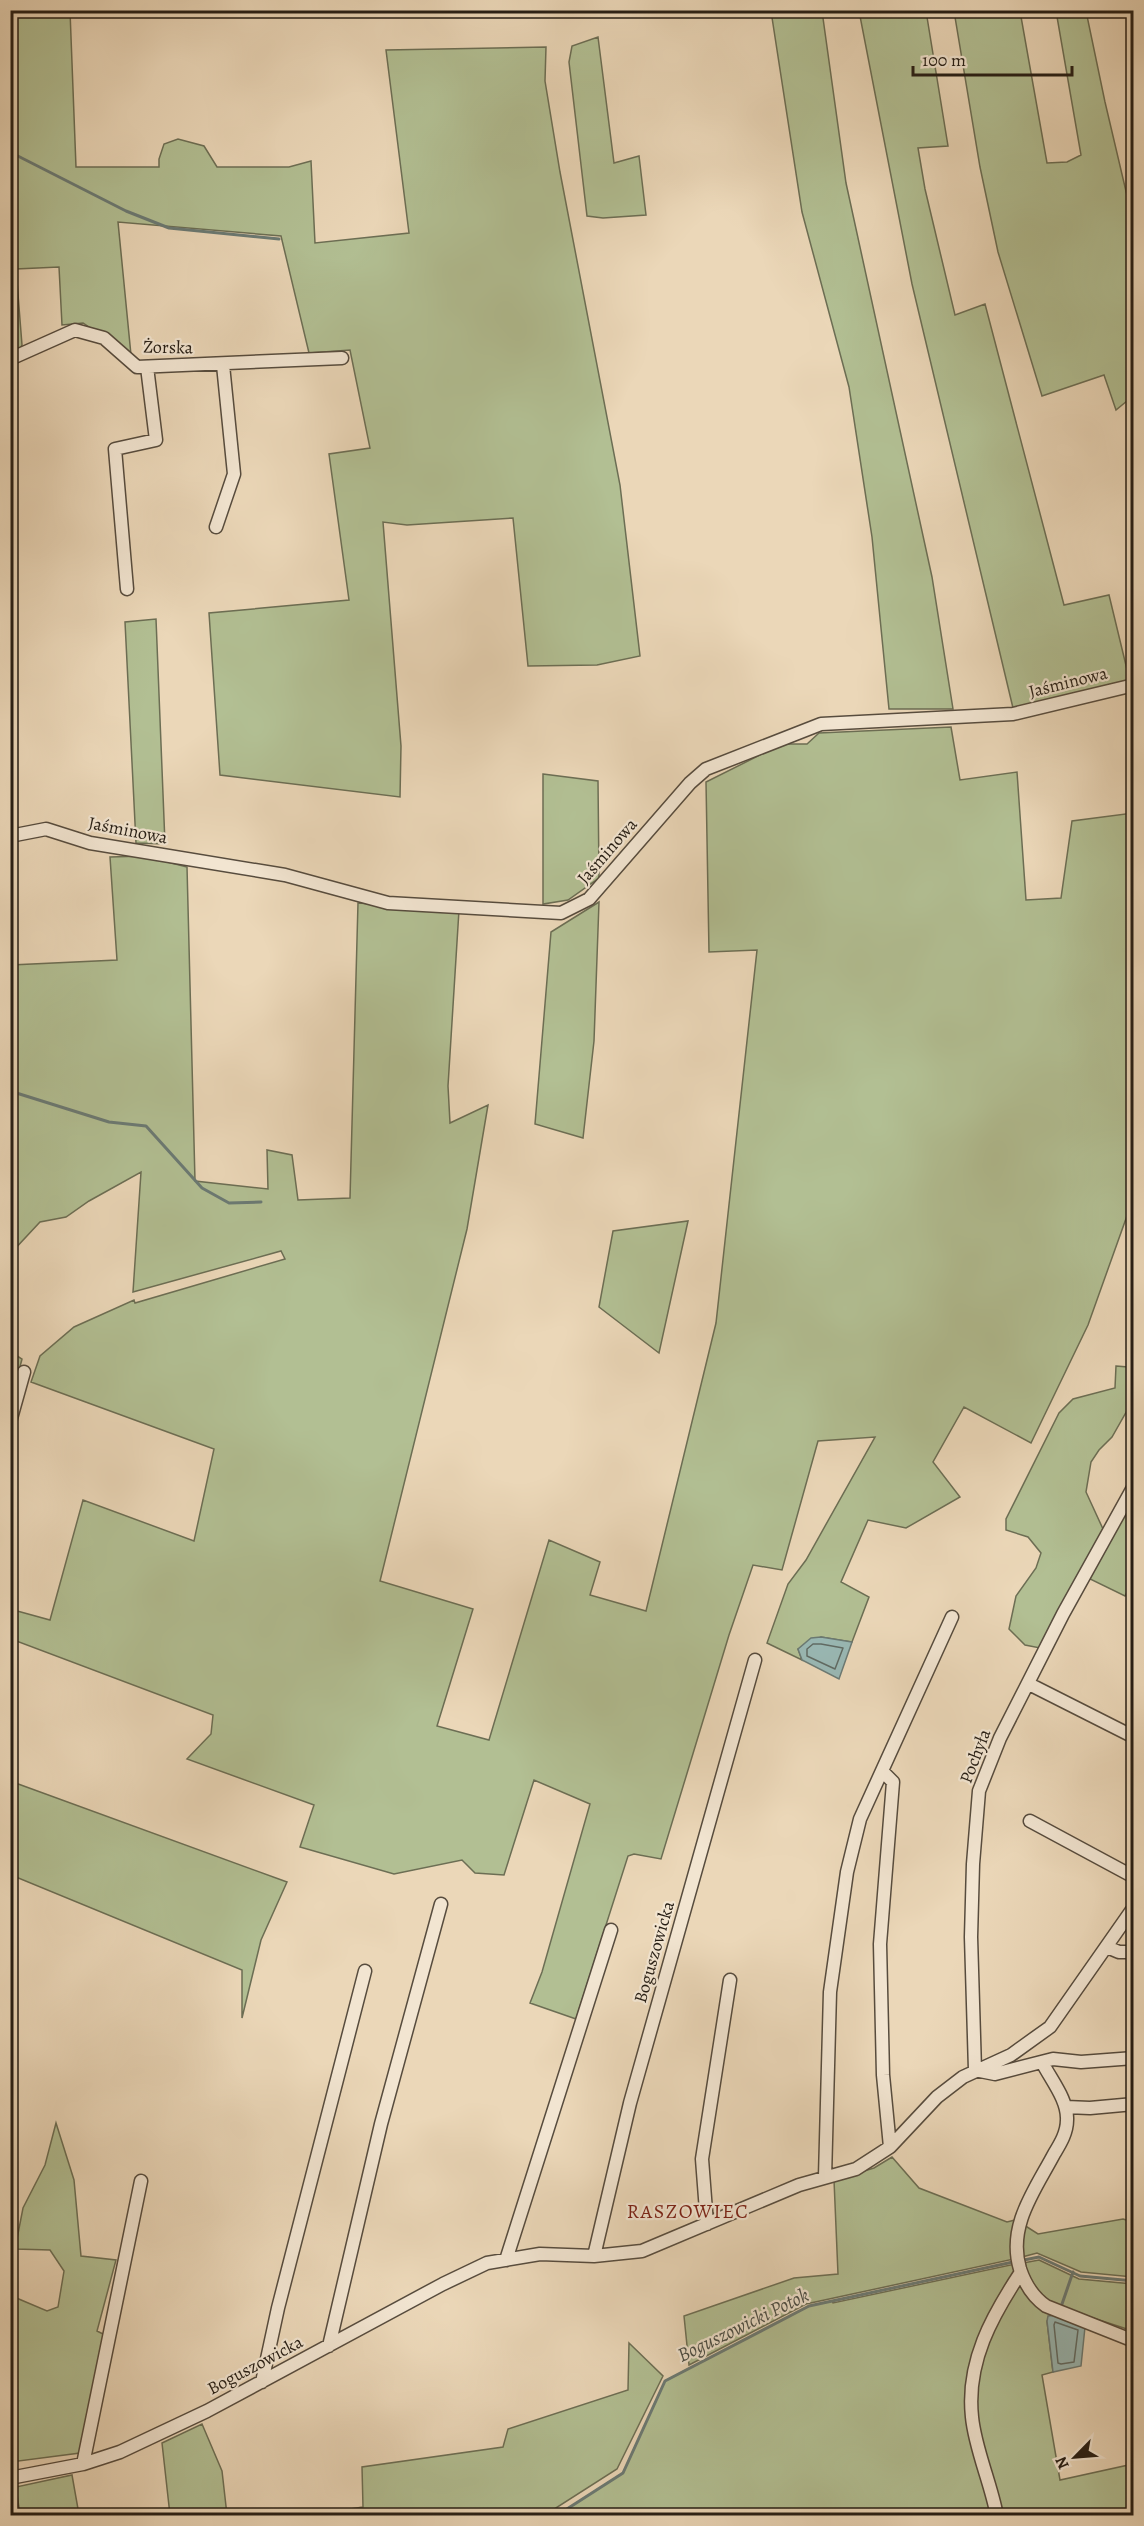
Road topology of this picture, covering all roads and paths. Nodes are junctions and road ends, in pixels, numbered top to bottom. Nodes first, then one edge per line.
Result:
1 (342, 358) dead end
2 (10, 359) edge
3 (223, 365) junction
4 (147, 367) junction
5 (216, 527) dead end
6 (127, 589) dead end
7 (1134, 685) edge
8 (10, 836) edge
9 (24, 1372) dead end
10 (10, 1422) edge
11 (1134, 1486) edge
12 (952, 1617) dead end
13 (755, 1660) dead end
14 (1029, 1684) junction
15 (1134, 1737) edge
16 (882, 1771) junction
17 (1030, 1821) dead end
18 (1134, 1878) edge
19 (441, 1904) dead end
20 (1134, 1907) edge
21 (611, 1930) dead end
22 (1107, 1947) junction
23 (1134, 1952) edge
24 (365, 1971) dead end
25 (730, 1980) dead end
26 (1134, 2058) edge
27 (1042, 2062) junction
28 (975, 2070) junction
29 (1134, 2104) edge
30 (1066, 2107) junction
31 (890, 2147) junction
32 (825, 2177) junction
33 (141, 2181) dead end
34 (707, 2224) junction
35 (594, 2256) junction
36 (506, 2260) junction
37 (1021, 2272) junction
38 (1134, 2341) edge
39 (329, 2346) junction
40 (262, 2382) junction
41 (83, 2464) junction
42 (10, 2478) edge
43 (997, 2516) edge

1 - 3 street, Żorska
2 - 4 street, Żorska
3 - 4 street, Żorska
3 - 5 street
4 - 6 street
7 - 8 street, Jaśminowa
9 - 10 street
11 - 14 street, Pochyła
12 - 16 street
13 - 35 street, Boguszowicka
14 - 15 street
14 - 28 street, Pochyła
16 - 31 street
16 - 32 street
17 - 18 street
19 - 39 street
20 - 22 street, Boguszowicka
21 - 36 street
22 - 23 street
22 - 28 street, Boguszowicka
24 - 40 street
25 - 34 street
26 - 27 street
27 - 28 street
27 - 30 street
28 - 31 street, Boguszowicka
29 - 30 street
30 - 37 street
31 - 32 street, Boguszowicka
32 - 34 street, Boguszowicka
33 - 41 street
34 - 35 street, Boguszowicka
35 - 36 street, Boguszowicka
36 - 39 street, Boguszowicka
37 - 38 street
37 - 43 street
39 - 40 street, Boguszowicka
40 - 41 street, Boguszowicka
41 - 42 street, Boguszowicka

